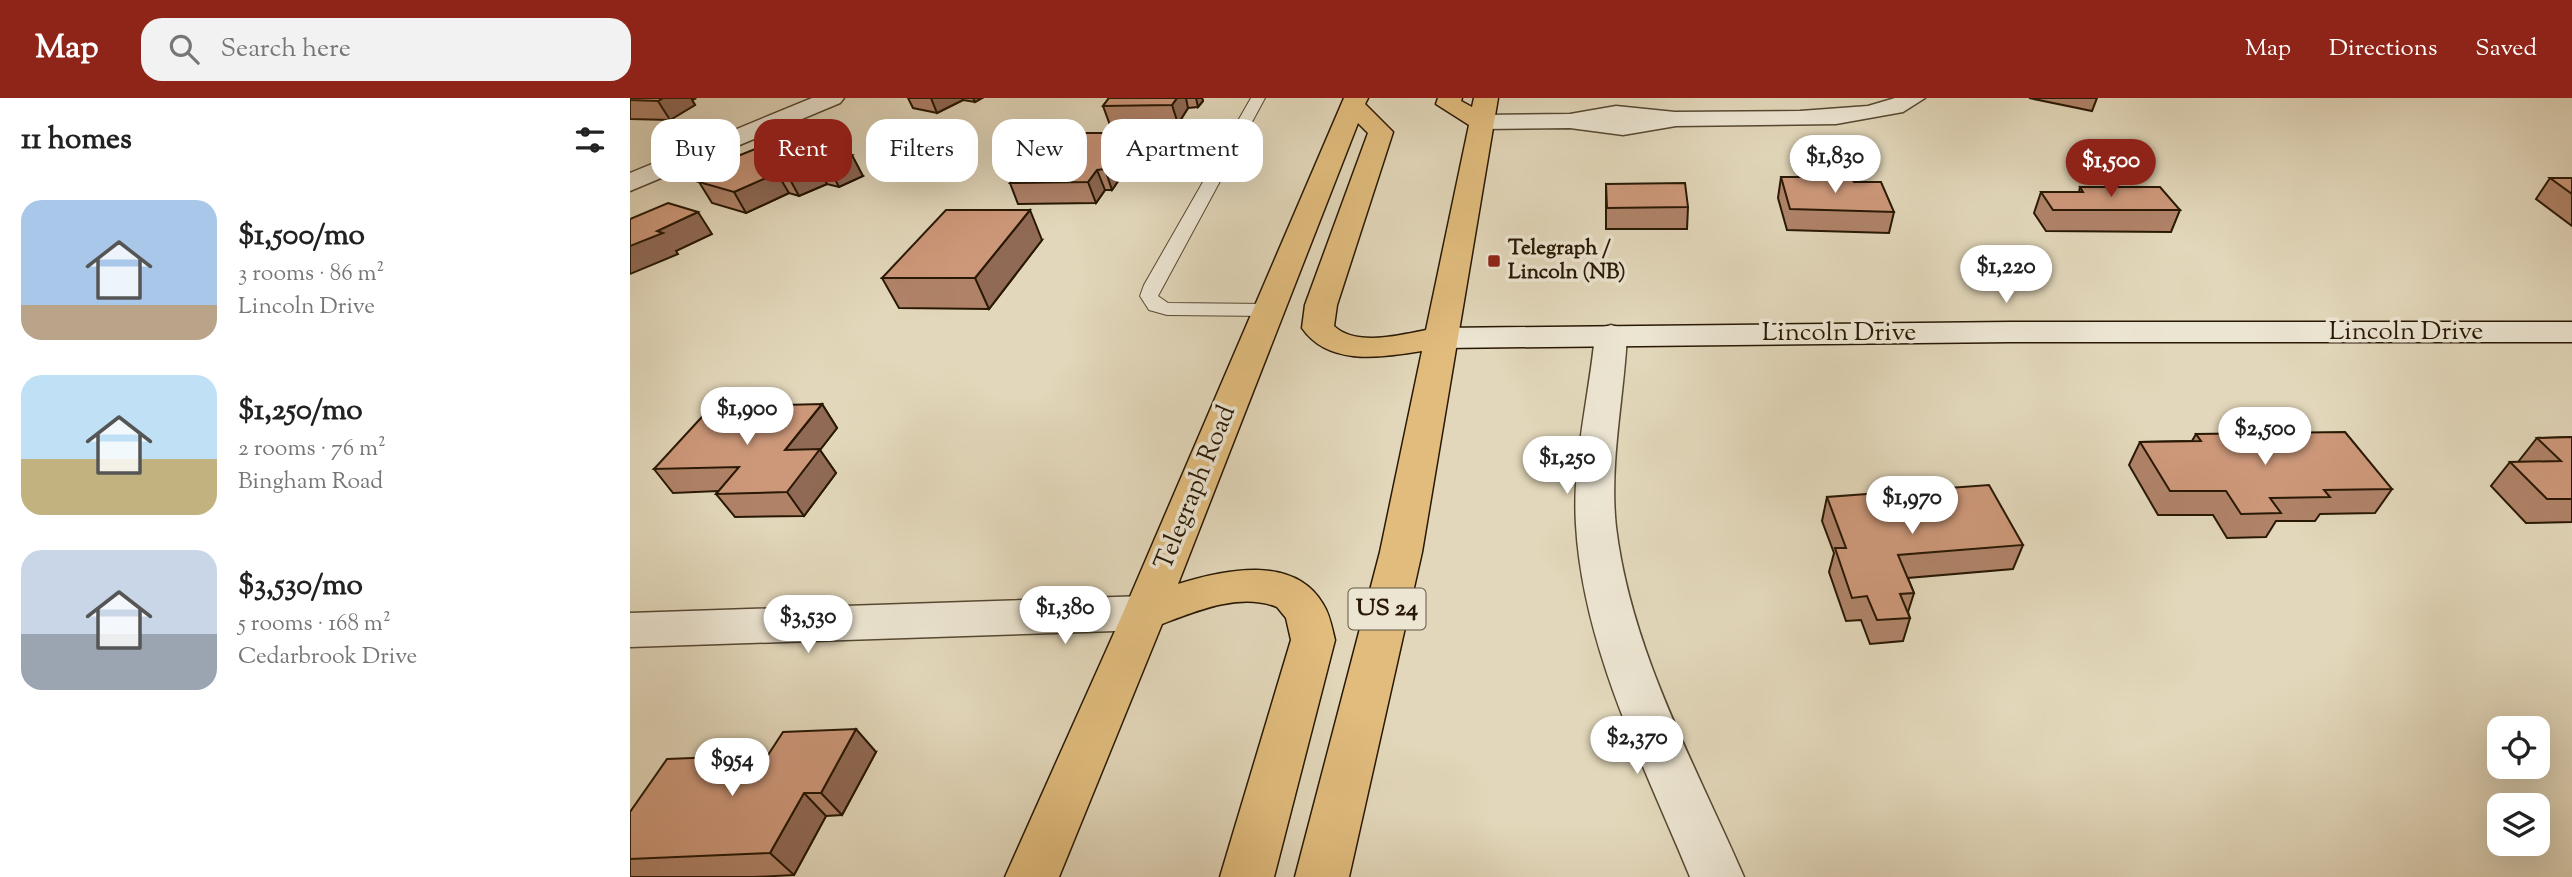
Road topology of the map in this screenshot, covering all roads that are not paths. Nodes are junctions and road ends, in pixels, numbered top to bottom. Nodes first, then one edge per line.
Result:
1 (832, 98) edge
2 (1258, 98) edge
3 (1450, 98) edge
4 (1913, 98) edge
5 (1354, 101) edge
6 (1484, 110) edge
7 (630, 183) edge
8 (1269, 310) junction
9 (2572, 332) edge
10 (1611, 335) junction
11 (1442, 338) junction
12 (1145, 612) junction
13 (630, 630) edge
14 (1032, 877) edge
15 (1247, 877) edge
16 (1322, 877) edge
17 (1717, 877) edge

1 - 7 street
2 - 8 lane
3 - 6 highway
4 - 6 street
5 - 8 highway, Telegraph Road
5 - 11 highway
6 - 11 highway, US 24
8 - 12 highway, Telegraph Road
9 - 10 street, Lincoln Drive
10 - 11 street, Lincoln Drive
10 - 17 street
11 - 16 highway, US 24
12 - 13 street
12 - 14 highway, Telegraph Road
12 - 15 highway

